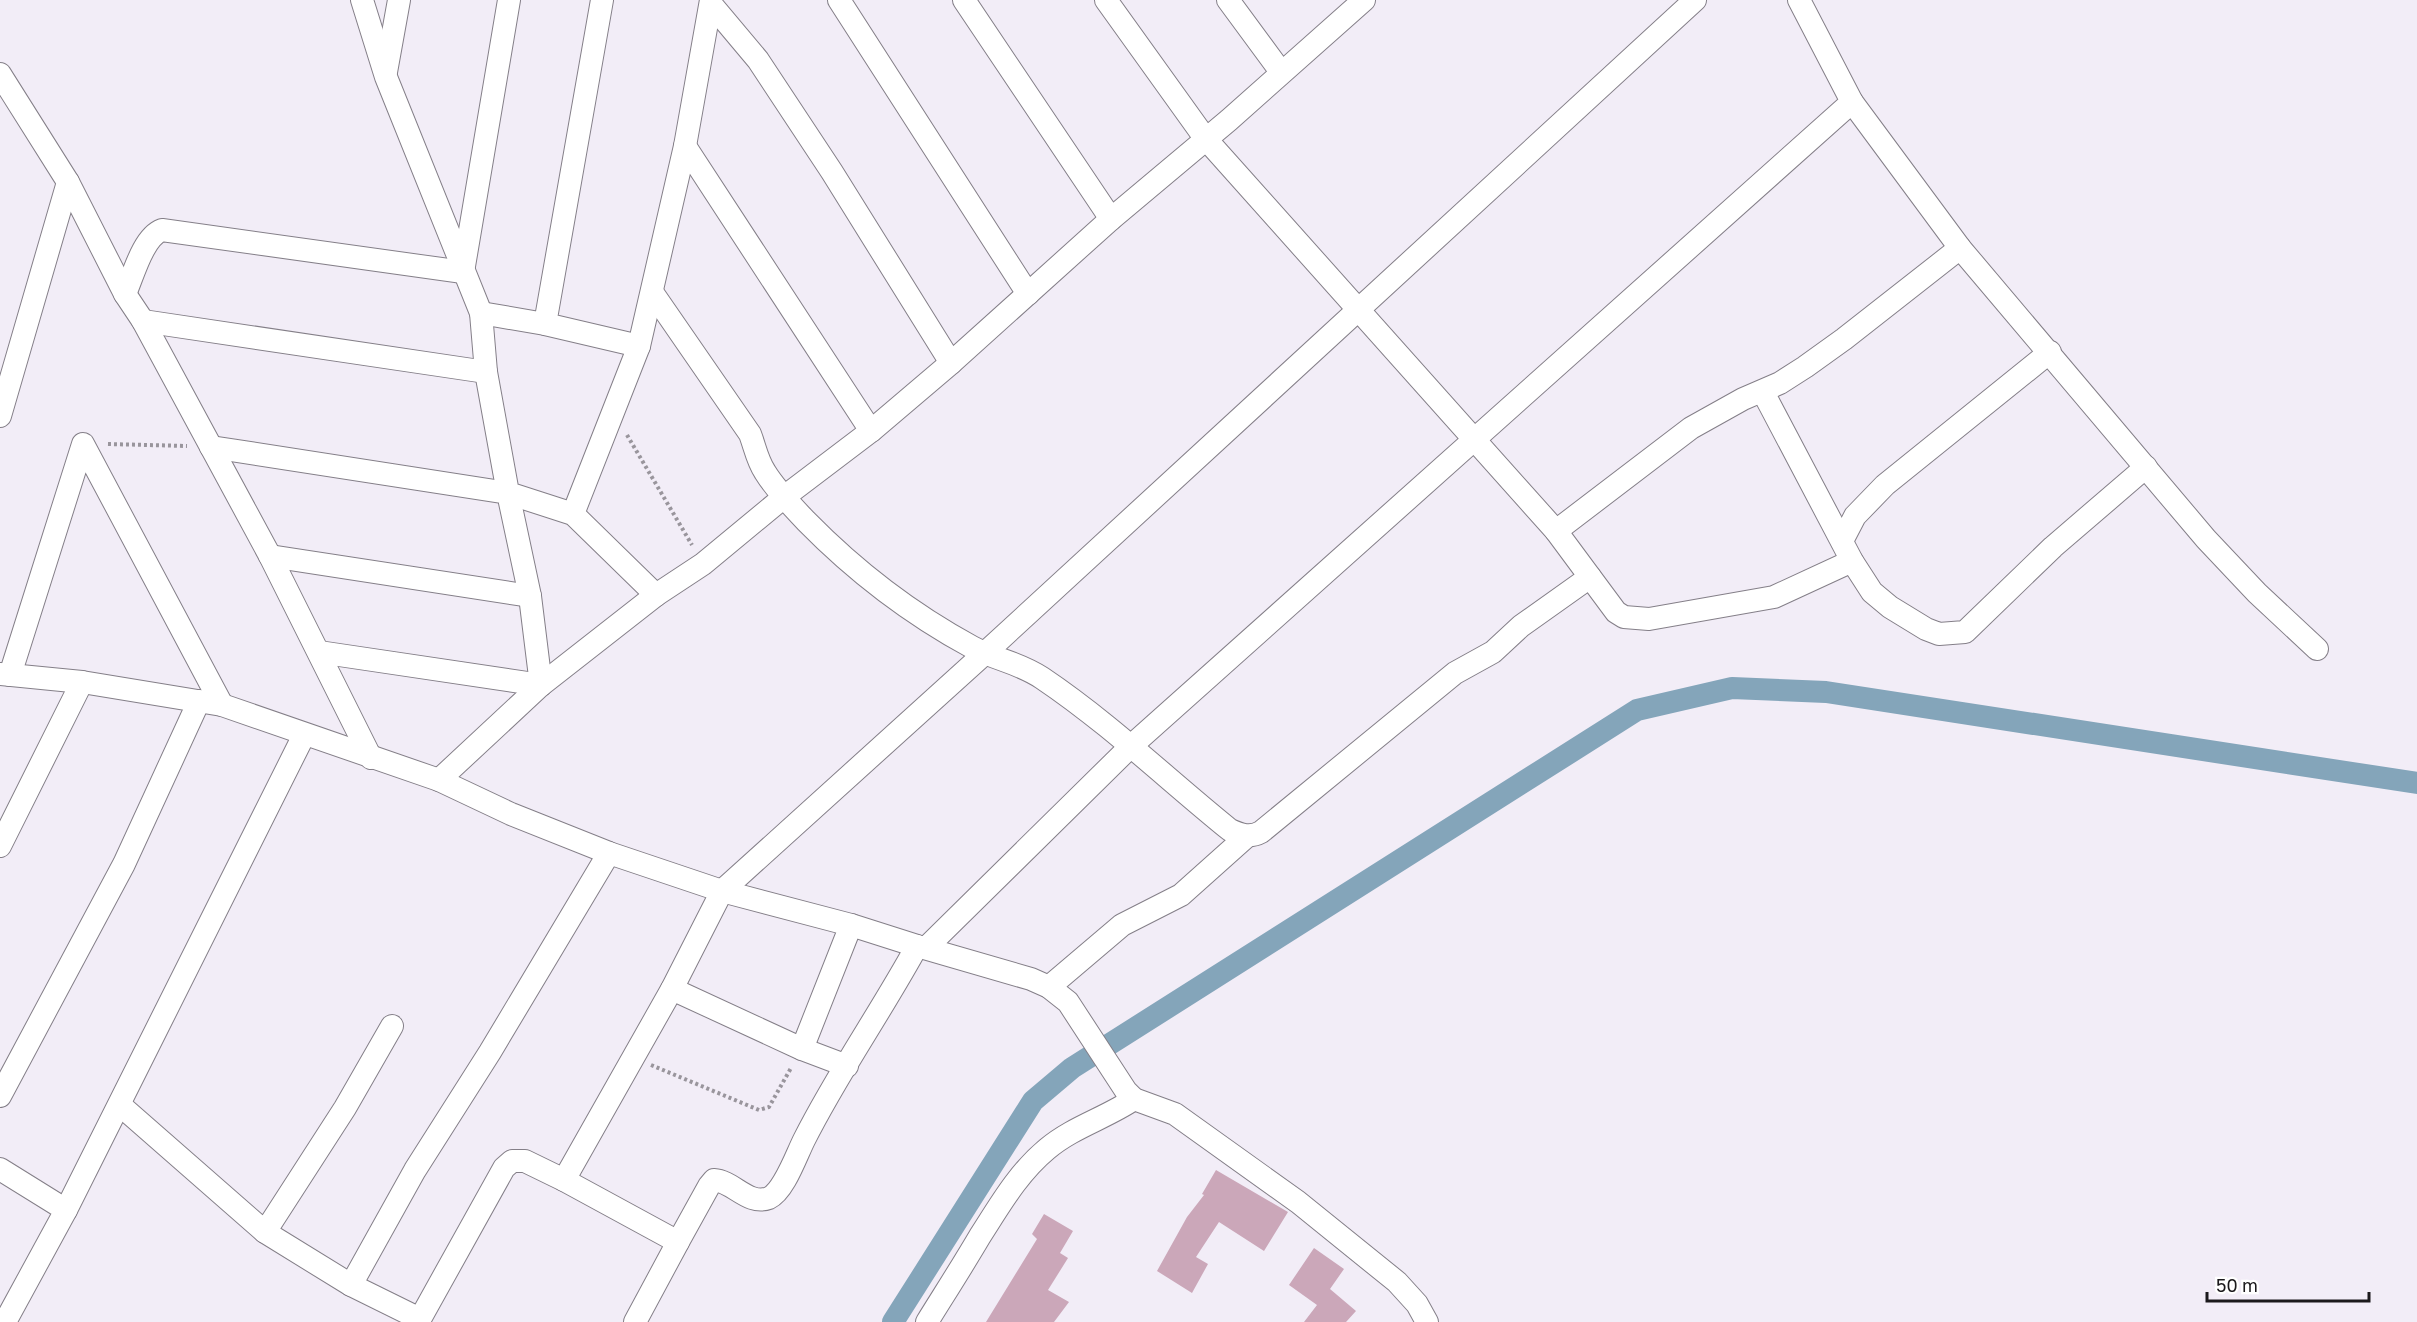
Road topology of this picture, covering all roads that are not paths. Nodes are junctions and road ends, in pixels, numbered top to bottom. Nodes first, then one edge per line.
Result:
1 (362, 0) edge
2 (399, 0) edge
3 (509, 0) edge
4 (602, 0) edge
5 (838, 0) edge
6 (964, 0) edge
7 (1106, 0) edge
8 (1228, 0) edge
9 (1695, 0) edge
10 (1799, 0) edge
11 (1360, 1) edge
12 (711, 2) edge
13 (1281, 72) junction
14 (0, 74) edge
15 (386, 77) junction
16 (1852, 102) junction
17 (1205, 138) junction
18 (686, 146) junction
19 (68, 182) junction
20 (1111, 219) junction
21 (1960, 248) junction
22 (463, 272) junction
23 (652, 292) junction
24 (125, 294) junction
25 (1028, 294) junction
26 (1358, 309) junction
27 (480, 313) junction
28 (143, 321) junction
29 (545, 324) junction
30 (639, 346) junction
31 (2050, 352) junction
32 (951, 363) junction
33 (486, 372) junction
34 (1763, 392) junction
35 (0, 416) edge
36 (871, 430) junction
37 (1476, 440) junction
38 (211, 447) junction
39 (2146, 466) junction
40 (508, 493) junction
41 (784, 497) junction
42 (573, 514) junction
43 (1556, 531) junction
44 (1842, 541) junction
45 (270, 556) junction
46 (1852, 561) junction
47 (1590, 577) junction
48 (656, 595) junction
49 (530, 596) junction
50 (2317, 649) dead end
51 (319, 652) junction
52 (984, 654) junction
53 (5, 674) edge
54 (82, 682) junction
55 (541, 685) junction
56 (199, 700) junction
57 (222, 705) junction
58 (304, 735) junction
59 (1130, 747) junction
60 (371, 758) junction
61 (439, 780) junction
62 (1247, 836) junction
63 (0, 846) edge
64 (609, 852) junction
65 (722, 891) junction
66 (851, 925) junction
67 (922, 947) junction
68 (1049, 987) junction
69 (672, 989) junction
70 (392, 1026) dead end
71 (802, 1049) junction
72 (847, 1066) junction
73 (1130, 1095) junction
74 (0, 1096) edge
75 (120, 1105) junction
76 (0, 1169) edge
77 (564, 1180) junction
78 (66, 1210) junction
79 (266, 1232) junction
80 (678, 1242) junction
81 (351, 1285) junction
82 (1422, 1313) edge
83 (415, 1319) edge
84 (5, 1322) edge
85 (634, 1322) edge
86 (927, 1322) edge
87 (1403, 1322) edge

1 - 15 street
2 - 15 street
3 - 22 street
4 - 29 street
5 - 25 street
6 - 20 street
7 - 17 street
8 - 13 street
9 - 26 street
10 - 16 street
11 - 13 street
12 - 18 street
12 - 32 street
13 - 17 street
14 - 19 street
15 - 22 street
16 - 21 street
16 - 37 street
17 - 20 street
17 - 26 street
18 - 23 street
18 - 36 street
19 - 24 street
19 - 35 street
20 - 25 street
21 - 31 street
21 - 34 street
22 - 24 street
22 - 27 street
23 - 30 street
23 - 41 street
24 - 28 street
25 - 32 street
26 - 37 street
26 - 52 street
27 - 29 street
27 - 33 street
28 - 33 street
28 - 38 street
29 - 30 street
30 - 42 street
31 - 39 street
31 - 44 street
32 - 36 street
33 - 40 street
34 - 43 street
34 - 44 street
36 - 41 street
37 - 43 street
37 - 59 street
38 - 40 street
38 - 45 street
39 - 46 street
39 - 50 street
40 - 42 street
40 - 49 street
41 - 48 street
41 - 52 street
42 - 48 street
43 - 47 street
44 - 46 street
45 - 49 street
45 - 51 street
46 - 47 street
47 - 62 street
48 - 55 street
49 - 55 street
51 - 55 street
51 - 60 street
52 - 59 street
52 - 65 street
53 - 54 street
53 - 57 street
54 - 56 street
54 - 63 street
55 - 61 street
56 - 57 street
56 - 74 street
57 - 58 street
58 - 60 street
58 - 75 street
59 - 62 street
59 - 67 street
60 - 61 street
61 - 64 street
62 - 68 street
64 - 65 street
64 - 81 street
65 - 66 street
65 - 69 street
66 - 67 street
66 - 71 street
67 - 68 street
67 - 72 street
68 - 73 street
69 - 71 street
69 - 77 street
70 - 79 street
71 - 72 street
72 - 80 street
73 - 82 street
73 - 86 street
75 - 78 street
75 - 79 street
76 - 78 street
77 - 80 street
77 - 83 street
78 - 84 street
79 - 81 street
80 - 85 street
81 - 83 street
82 - 87 street

